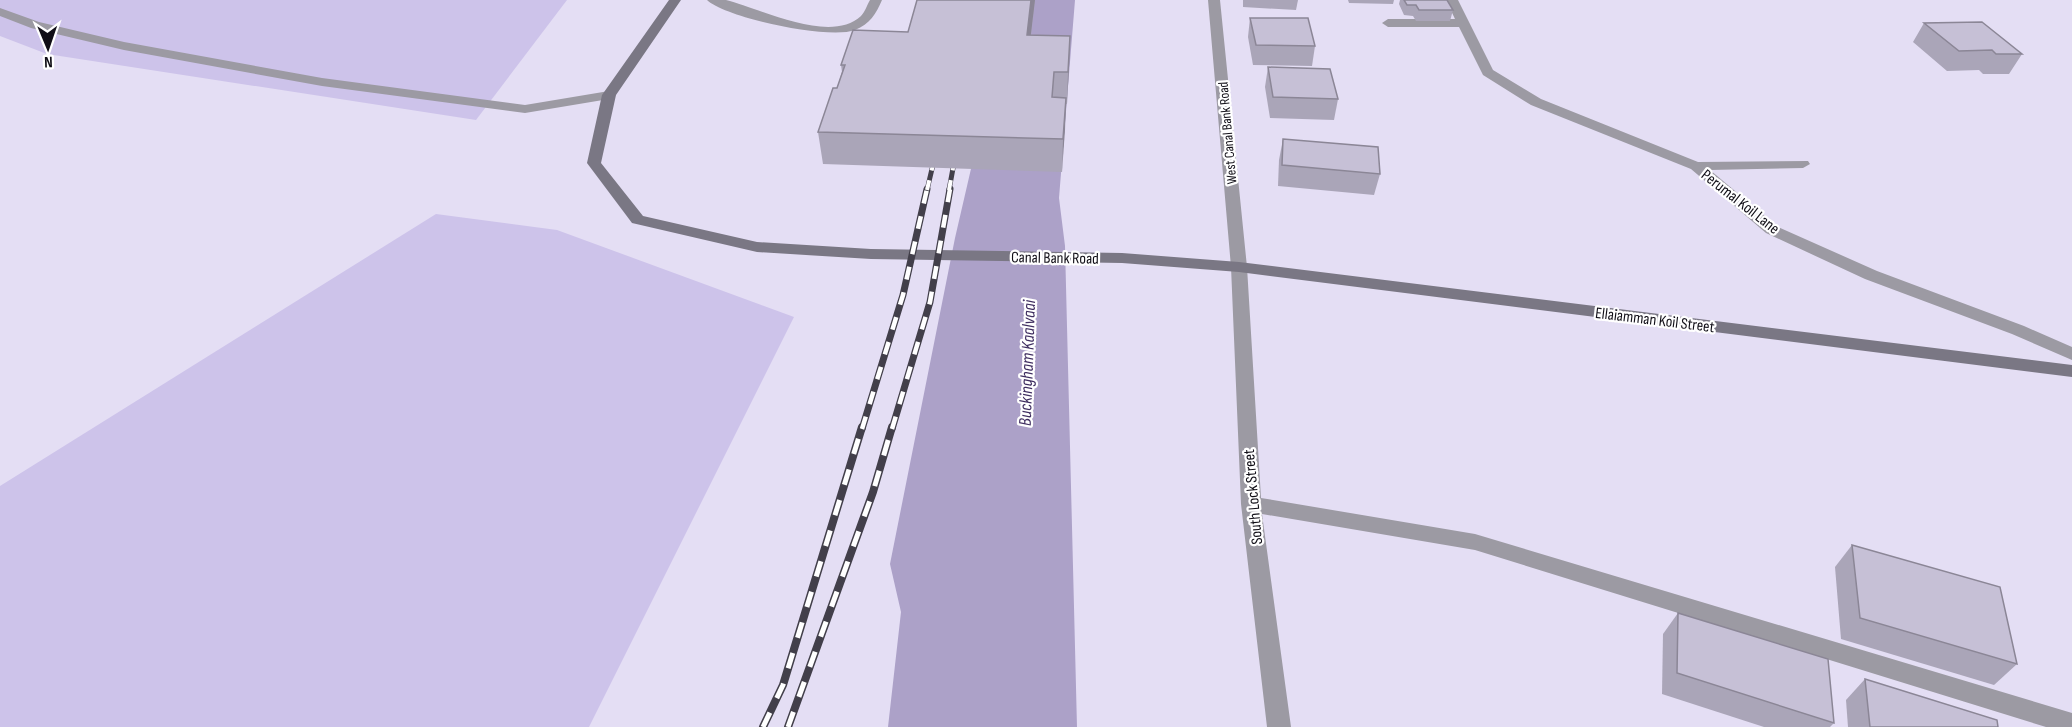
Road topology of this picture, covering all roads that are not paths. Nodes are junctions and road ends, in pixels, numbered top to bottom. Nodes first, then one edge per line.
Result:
1 (675, 0) edge
2 (713, 0) edge
3 (876, 0) edge
4 (1214, 0) edge
5 (1452, 0) edge
6 (0, 12) edge
7 (1388, 23) dead end
8 (1464, 23) junction
9 (609, 95) junction
10 (1803, 164) dead end
11 (1696, 166) junction
12 (1239, 267) junction
13 (2072, 354) edge
14 (2072, 371) edge
15 (1251, 504) junction
16 (2072, 724) edge
17 (1279, 727) edge

1 - 9 street
2 - 3 street
4 - 12 street, West Canal Bank Road
5 - 8 street, Perumal Koil Lane
6 - 9 street
7 - 8 street
8 - 11 street, Perumal Koil Lane
9 - 12 street, Canal Bank Road
10 - 11 street
11 - 13 street, Perumal Koil Lane
12 - 14 street, Ellaiamman Koil Street
12 - 15 street, South Lock Street
15 - 16 street
15 - 17 street, South Lock Street

